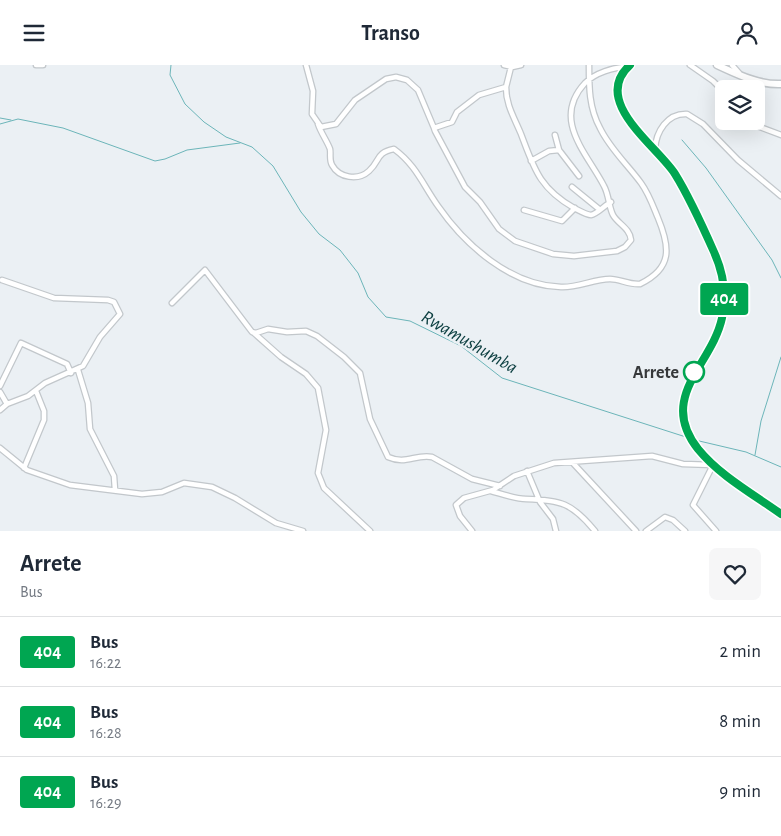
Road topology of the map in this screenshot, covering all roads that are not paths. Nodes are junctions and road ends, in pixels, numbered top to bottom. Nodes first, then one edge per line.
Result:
1 (36, 65) edge
2 (43, 65) edge
3 (306, 65) edge
4 (504, 65) edge
5 (520, 65) edge
6 (589, 65) edge
7 (690, 65) edge
8 (717, 65) edge
9 (732, 65) edge
10 (629, 66) edge
11 (511, 67) junction
12 (741, 76) junction
13 (589, 79) junction
14 (715, 83) edge
15 (781, 84) edge
16 (506, 87) junction
17 (318, 124) junction
18 (434, 128) junction
19 (765, 129) edge
20 (555, 135) dead end
21 (781, 135) edge
22 (655, 149) junction
23 (559, 150) junction
24 (531, 161) junction
25 (580, 176) dead end
26 (572, 187) dead end
27 (781, 196) edge
28 (611, 203) junction
29 (575, 208) junction
30 (599, 209) junction
31 (524, 210) dead end
32 (2, 280) dead end
33 (172, 303) dead end
34 (254, 333) junction
35 (78, 370) junction
36 (71, 373) junction
37 (0, 386) edge
38 (36, 391) junction
39 (0, 392) edge
40 (7, 404) junction
41 (0, 411) edge
42 (0, 448) edge
43 (572, 462) junction
44 (713, 465) junction
45 (24, 468) junction
46 (527, 471) junction
47 (500, 486) junction
48 (115, 490) junction
49 (491, 491) junction
50 (539, 498) junction
51 (781, 514) edge
52 (303, 531) edge
53 (370, 531) edge
54 (472, 531) edge
55 (556, 531) edge
56 (595, 531) edge
57 (636, 531) edge
58 (646, 531) edge
59 (685, 531) edge
60 (716, 531) edge

1 - 2 street
3 - 17 street
4 - 11 street
5 - 11 street
6 - 13 street
7 - 14 street
8 - 12 highway
9 - 12 street
10 - 13 street
10 - 22 highway
11 - 16 street
12 - 15 highway
13 - 17 street
13 - 28 street
16 - 18 street
16 - 24 street
17 - 18 street
18 - 28 street
19 - 21 street
20 - 23 street
22 - 27 street
22 - 44 highway
23 - 24 street
23 - 25 street
24 - 29 street
26 - 30 street
28 - 30 street
29 - 30 street
29 - 31 street
32 - 35 street
33 - 34 street
34 - 47 street
34 - 53 street
35 - 36 street
35 - 48 street
36 - 37 street
36 - 38 street
38 - 40 street
38 - 45 street
39 - 40 street
40 - 41 street
42 - 45 street
43 - 44 street
43 - 46 street
43 - 57 street
44 - 51 highway
44 - 60 street
45 - 48 street
46 - 47 street
46 - 50 street
47 - 49 street
48 - 52 street
49 - 50 street
49 - 54 street
50 - 55 street
50 - 56 street
58 - 59 street

